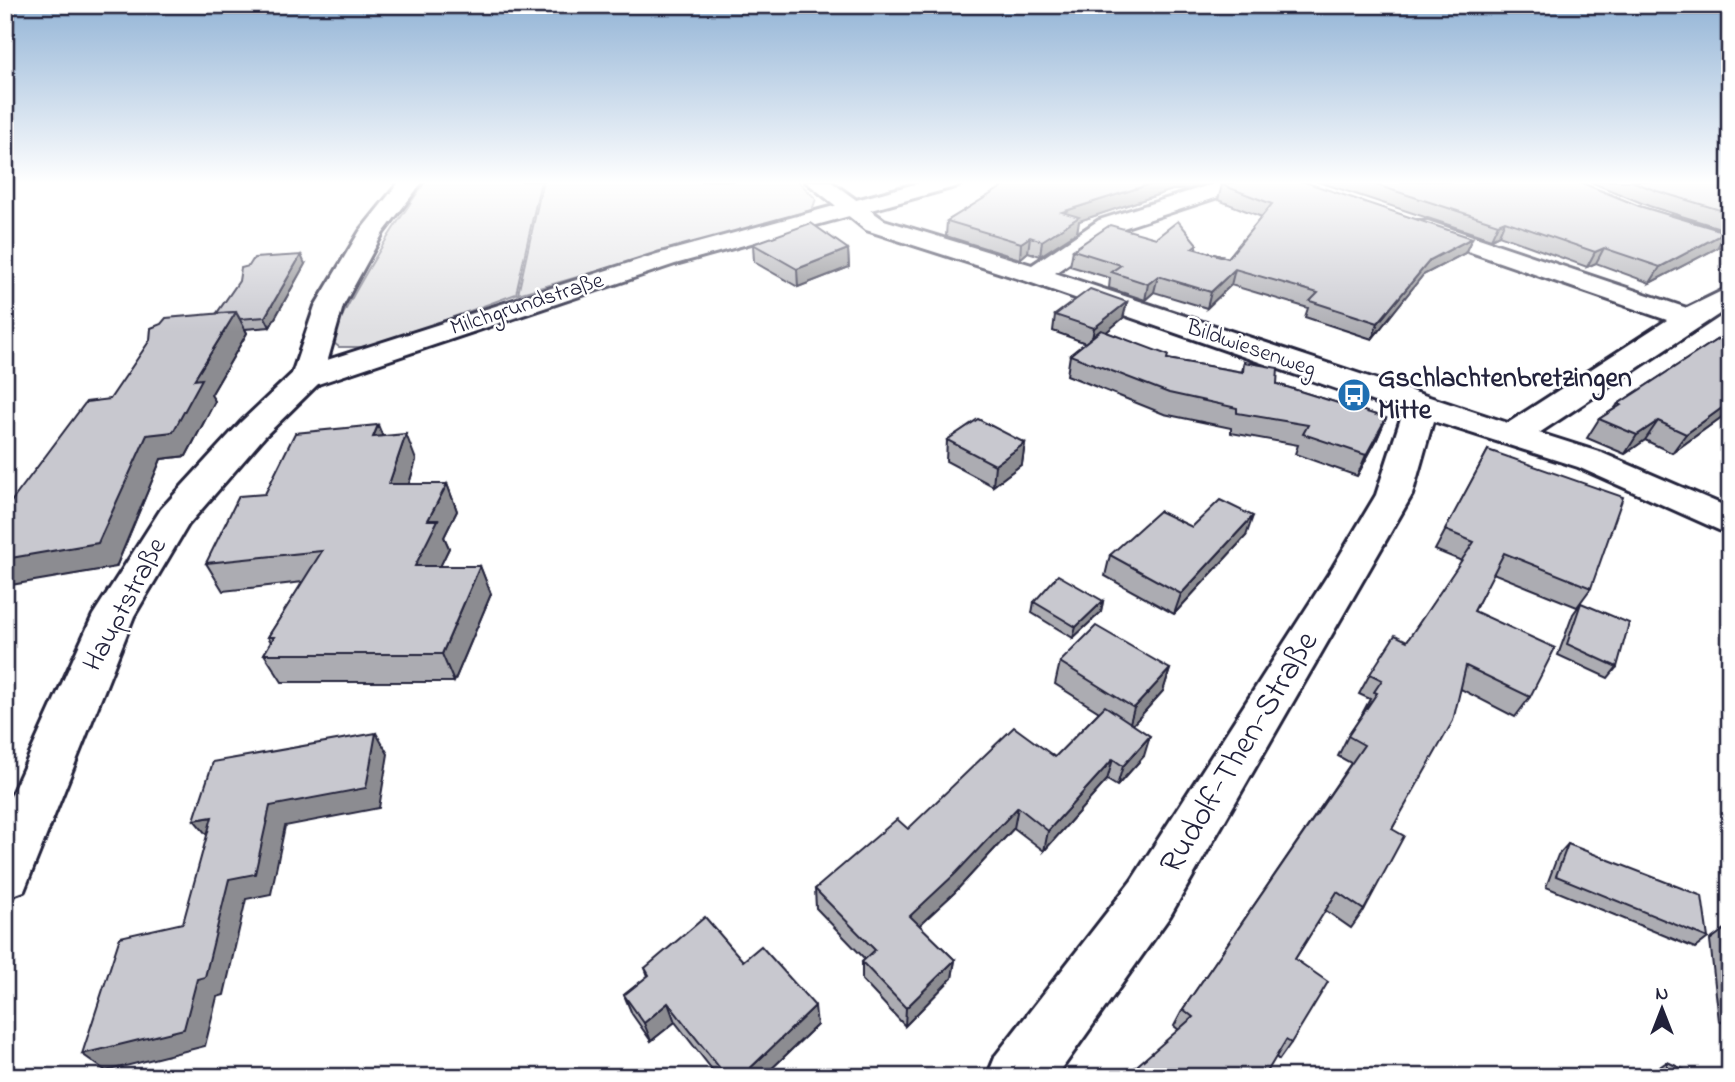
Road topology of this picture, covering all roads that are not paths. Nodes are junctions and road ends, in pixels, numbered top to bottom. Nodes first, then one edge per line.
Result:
1 (372, 231) edge
2 (765, 231) edge
3 (896, 231) edge
4 (1099, 231) edge
5 (1437, 231) edge
6 (1697, 231) edge
7 (1730, 242) edge
8 (1035, 275) junction
9 (1730, 295) edge
10 (1689, 318) junction
11 (307, 377) junction
12 (1421, 407) junction
13 (1515, 435) junction
14 (1730, 523) edge
15 (5, 873) edge
16 (1018, 1077) edge

1 - 11 street
2 - 11 street, Milchgrundstraße
3 - 8 street, Bildwiesenweg
4 - 8 street
5 - 10 street
6 - 7 street
8 - 12 street, Bildwiesenweg
9 - 10 street
10 - 13 street
11 - 15 street, Hauptstraße
12 - 13 street, Bildwiesenweg
12 - 16 street, Rudolf-Then-Straße
13 - 14 street, Bildwiesenweg

